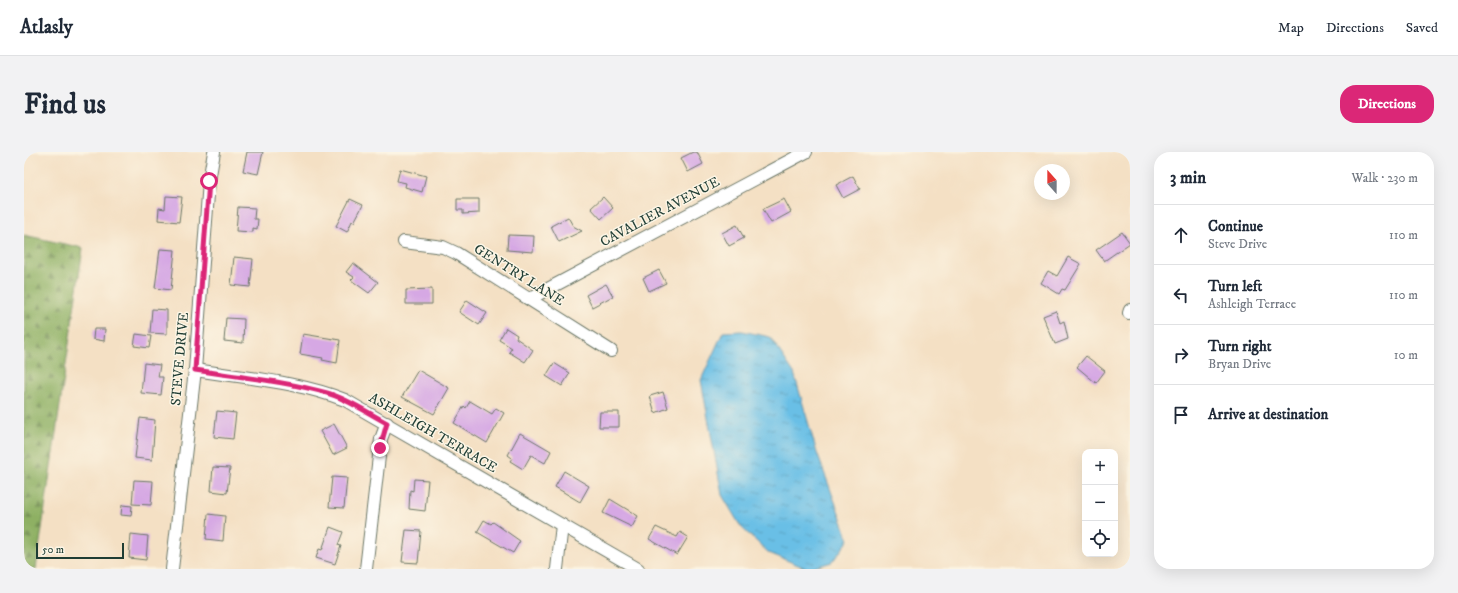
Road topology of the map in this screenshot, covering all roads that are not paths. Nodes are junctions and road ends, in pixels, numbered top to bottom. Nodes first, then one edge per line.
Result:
1 (214, 152) edge
2 (806, 152) edge
3 (404, 242) dead end
4 (529, 299) junction
5 (611, 351) dead end
6 (195, 370) junction
7 (387, 423) junction
8 (562, 525) junction
9 (172, 569) edge
10 (366, 569) edge
11 (557, 569) edge
12 (638, 569) edge

1 - 6 street, STEVE DRIVE
2 - 4 street, CAVALIER AVENUE
3 - 4 street, GENTRY LANE
4 - 5 street, GENTRY LANE
6 - 7 street, ASHLEIGH TERRACE
6 - 9 street, STEVE DRIVE
7 - 8 street, ASHLEIGH TERRACE
7 - 10 street
8 - 11 street
8 - 12 street, ASHLEIGH TERRACE

